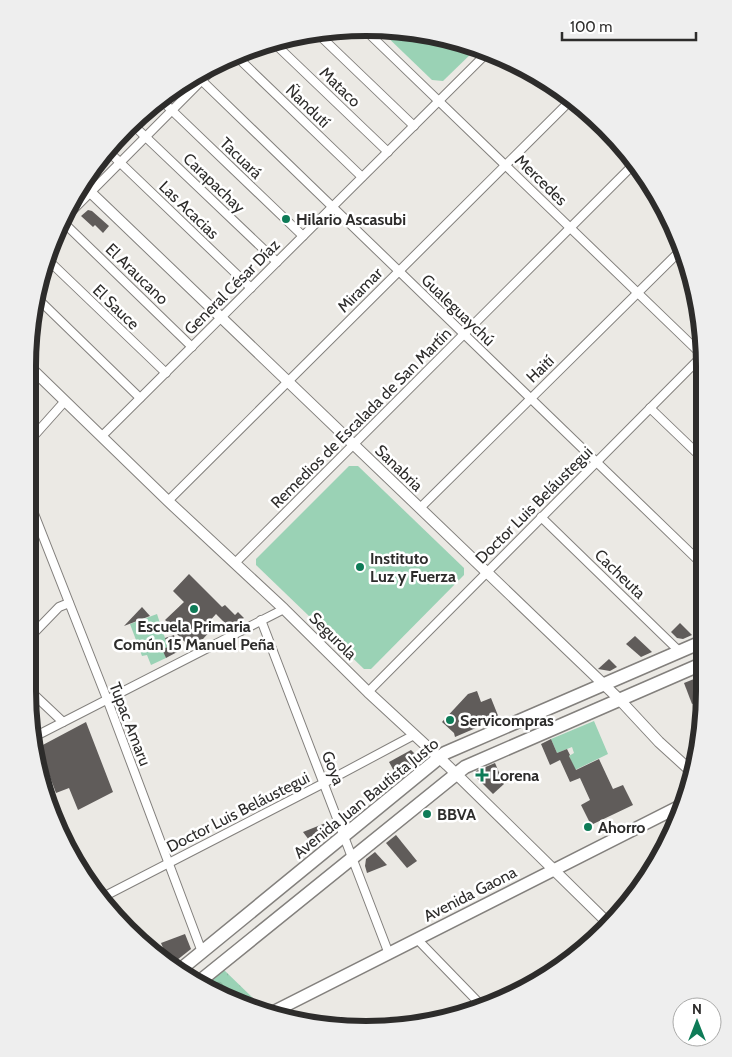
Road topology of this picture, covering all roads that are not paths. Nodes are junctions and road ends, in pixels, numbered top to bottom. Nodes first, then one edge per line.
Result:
1 (372, 36) edge
2 (323, 39) edge
3 (279, 48) edge
4 (482, 58) edge
5 (241, 61) edge
6 (202, 80) edge
7 (191, 87) edge
8 (440, 101) junction
9 (165, 104) edge
10 (567, 104) edge
11 (172, 110) junction
12 (414, 126) junction
13 (138, 128) edge
14 (146, 136) junction
15 (388, 152) junction
16 (112, 156) edge
17 (120, 163) junction
18 (506, 165) junction
19 (630, 168) edge
20 (362, 177) junction
21 (89, 187) edge
22 (87, 189) edge
23 (332, 208) junction
24 (67, 227) edge
25 (570, 228) junction
26 (303, 236) junction
27 (676, 255) edge
28 (277, 262) junction
29 (53, 264) edge
30 (398, 271) junction
31 (250, 288) junction
32 (638, 293) junction
33 (43, 303) edge
34 (221, 318) junction
35 (464, 335) junction
36 (192, 347) junction
37 (695, 348) edge
38 (696, 363) edge
39 (36, 373) edge
40 (166, 373) junction
41 (287, 382) junction
42 (140, 398) junction
43 (530, 398) junction
44 (65, 402) junction
45 (650, 408) junction
46 (36, 434) edge
47 (102, 436) junction
48 (354, 445) junction
49 (696, 452) edge
50 (597, 462) junction
51 (168, 501) junction
52 (420, 508) junction
53 (541, 517) junction
54 (36, 521) edge
55 (696, 558) edge
56 (235, 564) junction
57 (486, 573) junction
58 (70, 603) junction
59 (284, 608) junction
60 (261, 620) junction
61 (36, 631) edge
62 (696, 644) edge
63 (679, 651) junction
64 (696, 666) edge
65 (602, 685) junction
66 (368, 692) junction
67 (36, 697) edge
68 (107, 699) junction
69 (618, 699) junction
70 (63, 722) junction
71 (39, 734) edge
72 (414, 735) junction
73 (439, 758) junction
74 (687, 767) edge
75 (455, 774) junction
76 (324, 783) junction
77 (674, 809) edge
78 (343, 837) junction
79 (351, 859) junction
80 (168, 863) junction
81 (553, 870) junction
82 (107, 895) edge
83 (604, 919) edge
84 (417, 939) junction
85 (202, 952) junction
86 (388, 954) junction
87 (185, 966) edge
88 (203, 978) edge
89 (477, 1001) edge
90 (279, 1009) edge

1 - 8 street, Mercedes
2 - 12 street
3 - 15 street, Mataco
4 - 8 street, General César Díaz
5 - 20 street, Ñandutí
6 - 23 street, Gualeguaychú
7 - 11 street
8 - 12 street, General César Díaz
8 - 18 street, Mercedes
9 - 11 street, Tacuará
10 - 18 street, Miramar
11 - 14 street
11 - 26 street, Tacuará
12 - 15 street, General César Díaz
13 - 14 street, Carapachay
14 - 17 street
14 - 28 street, Carapachay
15 - 20 street, General César Díaz
16 - 17 street, Las Acacias
17 - 21 street
17 - 31 street, Las Acacias
18 - 25 street, Mercedes
18 - 30 street, Miramar
19 - 25 street, Remedios de Escalada de San Martín
20 - 23 street, General César Díaz
22 - 34 street, Sanabria
23 - 26 street, General César Díaz
23 - 30 street, Gualeguaychú
24 - 36 street, El Araucano
25 - 32 street, Mercedes
25 - 35 street, Remedios de Escalada de San Martín
26 - 28 street, General César Díaz
27 - 32 street, Haití
28 - 31 street, General César Díaz
29 - 40 street, El Sauce
30 - 35 street, Gualeguaychú
30 - 41 street, Miramar
31 - 34 street, General César Díaz
32 - 37 street, Mercedes
32 - 43 street, Haití
33 - 42 street
34 - 36 street, General César Díaz
34 - 41 street, Sanabria
35 - 43 street, Gualeguaychú
35 - 48 street, Remedios de Escalada de San Martín
36 - 40 street, General César Díaz
38 - 45 street, Doctor Luis Beláustegui
39 - 44 street, Segurola
40 - 42 street, General César Díaz
41 - 48 street, Sanabria
41 - 51 street, Miramar
42 - 47 street, General César Díaz
43 - 50 street, Gualeguaychú
43 - 52 street, Haití
44 - 46 street
44 - 47 street, Segurola
45 - 49 street
45 - 50 street, Doctor Luis Beláustegui
47 - 51 street, Segurola
48 - 52 street, Sanabria
48 - 56 street, Remedios de Escalada de San Martín
50 - 53 street, Doctor Luis Beláustegui
50 - 55 street, Gualeguaychú
51 - 56 street, Segurola
52 - 57 street, Sanabria
53 - 57 street, Doctor Luis Beláustegui
53 - 63 street, Cacheuta
54 - 58 street, Tupac Amaru
56 - 59 street, Segurola
57 - 65 street, Sanabria
57 - 66 street, Doctor Luis Beláustegui
58 - 61 street
58 - 68 street, Tupac Amaru
59 - 60 street
59 - 66 street, Segurola
60 - 68 street
60 - 76 street, Goya
62 - 63 main road, Avenida Juan Bautista Justo
63 - 65 main road, Avenida Juan Bautista Justo
64 - 69 main road
65 - 69 street, Sanabria
65 - 73 main road, Avenida Juan Bautista Justo
66 - 72 street, Segurola
67 - 70 street
68 - 70 street
68 - 80 street, Tupac Amaru
69 - 74 street, Sanabria
69 - 75 main road
70 - 71 street
72 - 73 street, Segurola
72 - 76 street, Doctor Luis Beláustegui
73 - 75 street, Segurola
73 - 78 main road, Avenida Juan Bautista Justo
75 - 79 main road
75 - 81 street, Segurola
76 - 78 street, Goya
76 - 80 street, Doctor Luis Beláustegui
77 - 81 main road, Avenida Gaona
78 - 79 street, Goya
78 - 85 main road, Avenida Juan Bautista Justo
79 - 86 street, Goya
79 - 88 main road
80 - 82 street, Doctor Luis Beláustegui
80 - 85 street, Tupac Amaru
81 - 83 street, Segurola
81 - 84 main road, Avenida Gaona
84 - 86 main road, Avenida Gaona
84 - 89 street
85 - 87 main road, Avenida Juan Bautista Justo
86 - 90 main road, Avenida Gaona

